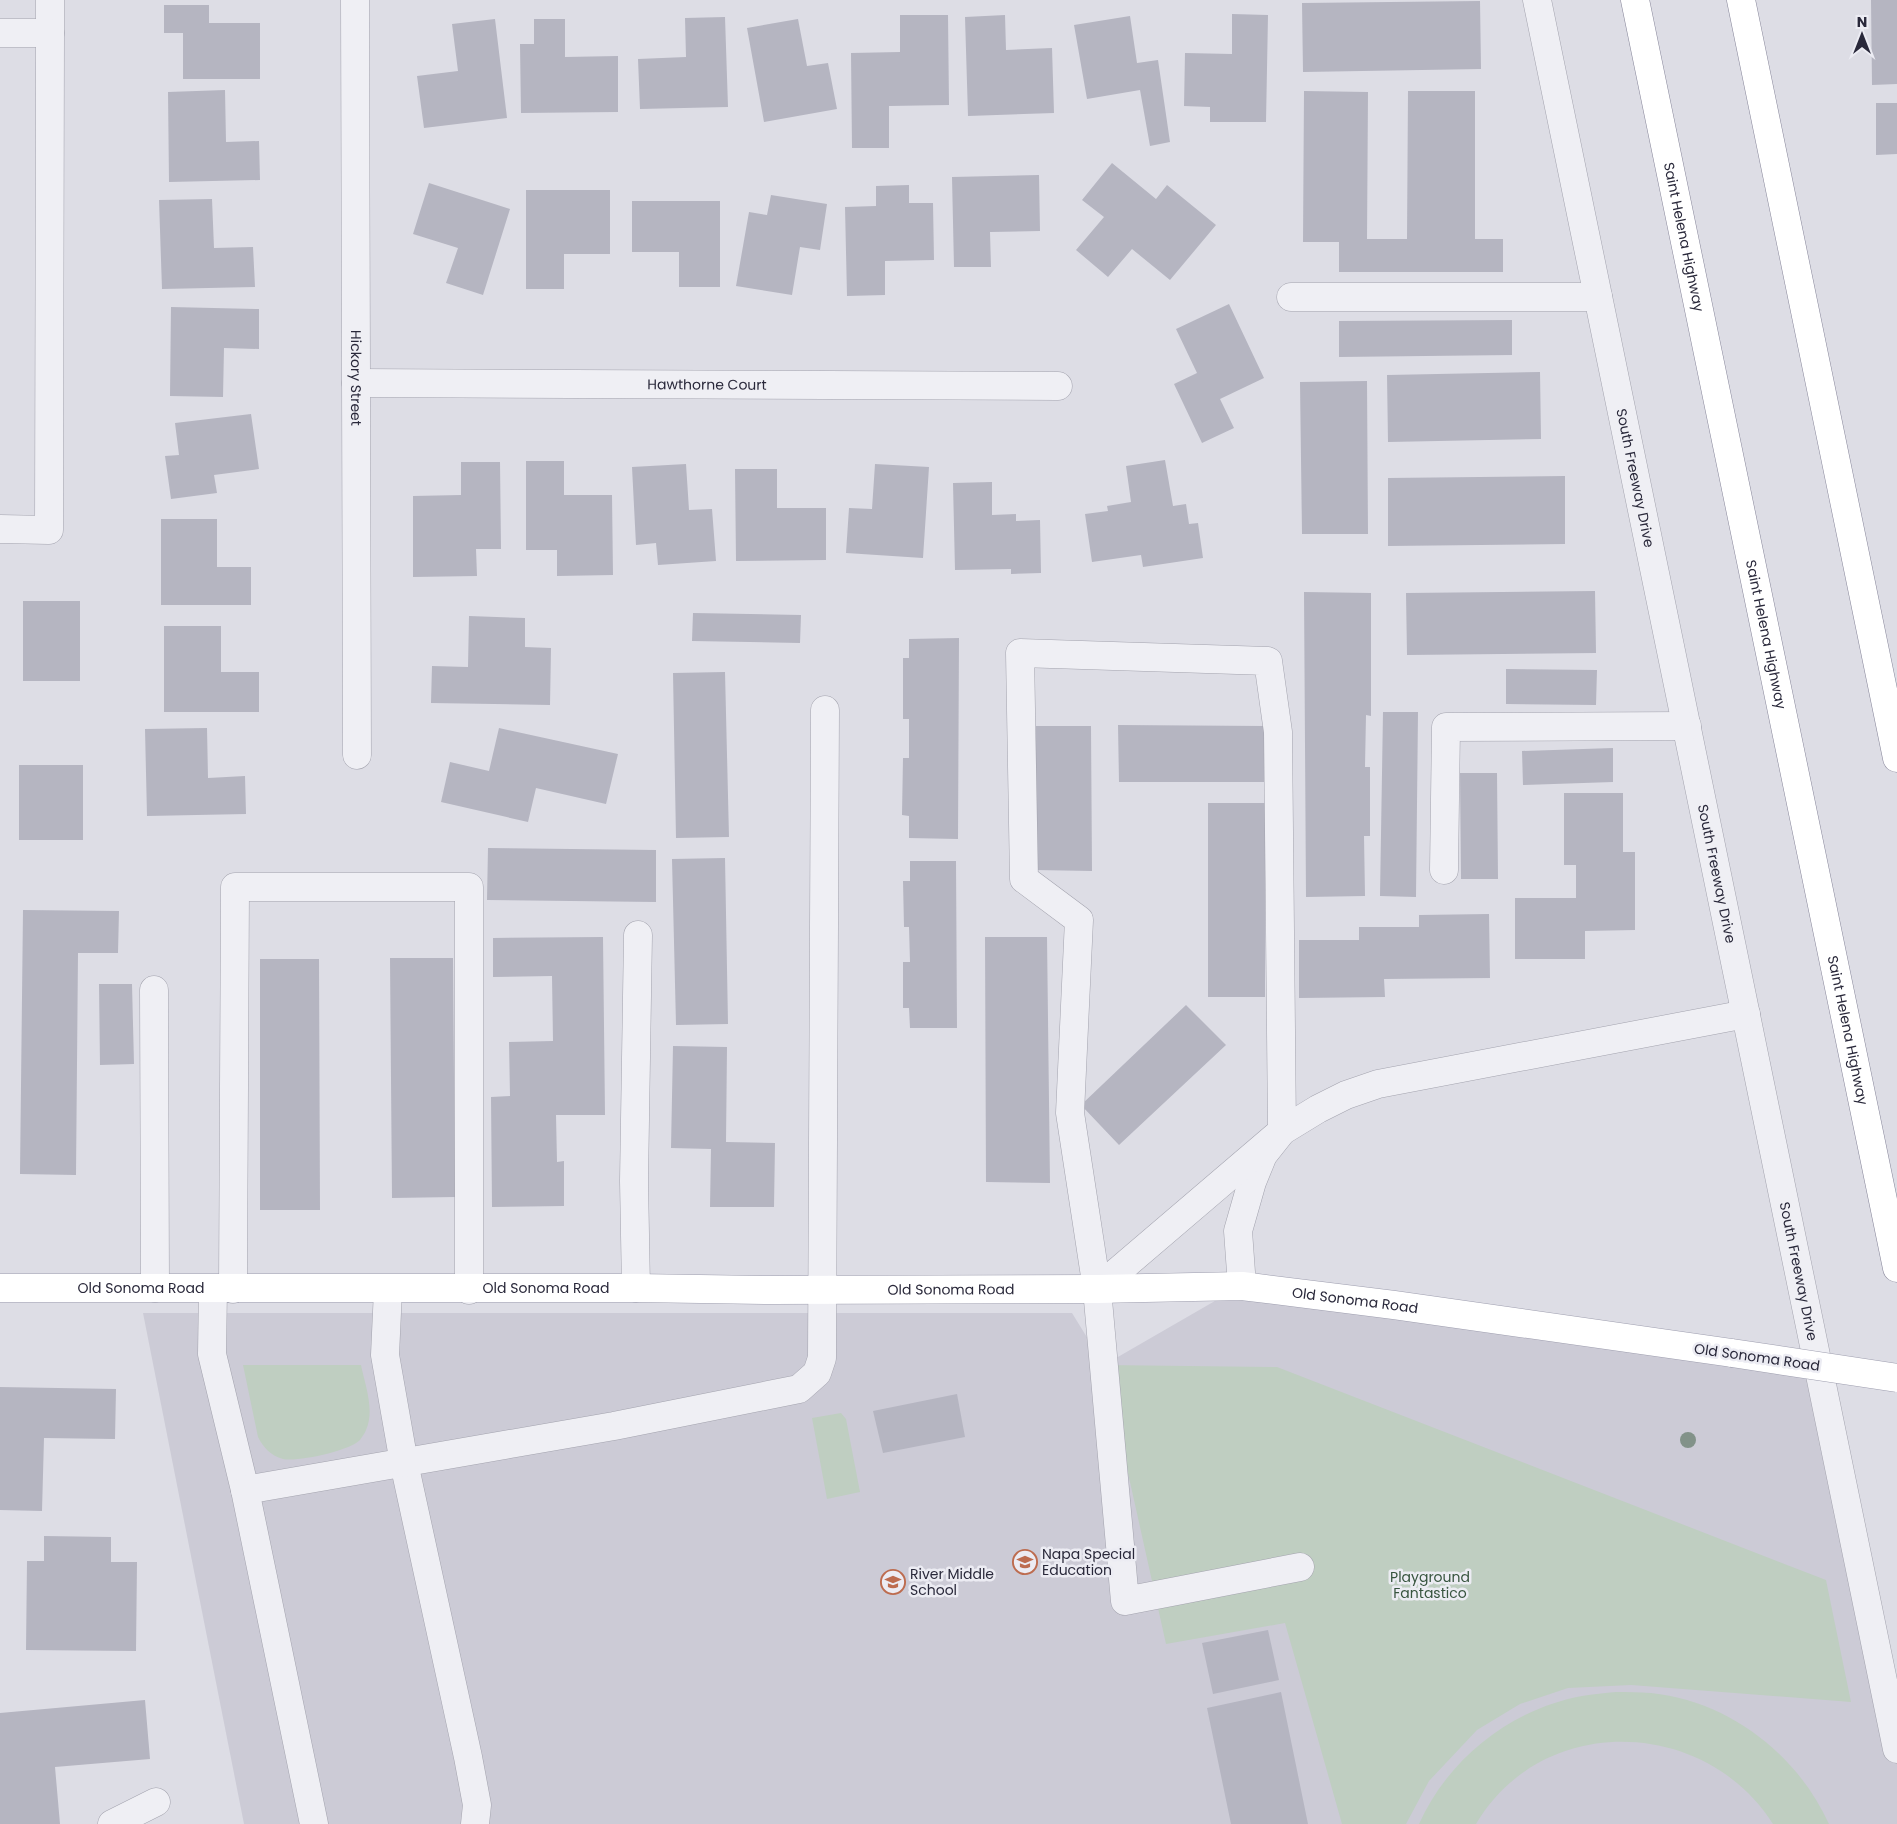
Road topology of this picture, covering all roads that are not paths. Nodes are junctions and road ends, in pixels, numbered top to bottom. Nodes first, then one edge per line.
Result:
1 (50, 0) edge
2 (355, 0) edge
3 (1537, 0) edge
4 (1635, 0) edge
5 (1741, 0) edge
6 (0, 33) edge
7 (50, 34) junction
8 (1291, 297) dead end
9 (1598, 297) junction
10 (356, 383) junction
11 (1058, 386) dead end
12 (0, 529) edge
13 (825, 710) dead end
14 (1687, 726) junction
15 (357, 755) dead end
16 (1897, 758) edge
17 (1444, 870) dead end
18 (638, 934) dead end
19 (154, 990) dead end
20 (1746, 1014) junction
21 (1282, 1131) junction
22 (1897, 1268) edge
23 (1242, 1286) junction
24 (0, 1288) edge
25 (155, 1288) junction
26 (636, 1288) junction
27 (223, 1289) junction
28 (822, 1289) junction
29 (1097, 1289) junction
30 (388, 1290) junction
31 (469, 1290) junction
32 (1897, 1378) edge
33 (404, 1463) junction
34 (245, 1490) junction
35 (1300, 1567) dead end
36 (1897, 1749) edge
37 (156, 1802) dead end
38 (112, 1824) edge
39 (314, 1824) edge
40 (476, 1824) edge

1 - 7 street
2 - 10 street, Hickory Street
3 - 9 street, South Freeway Drive
4 - 22 main road, Saint Helena Highway
5 - 16 main road
6 - 7 street
7 - 12 street
8 - 9 street
9 - 14 street, South Freeway Drive
10 - 11 street, Hawthorne Court
10 - 15 street, Hickory Street
13 - 28 street
14 - 17 street
14 - 20 street, South Freeway Drive
18 - 26 street
19 - 25 street
20 - 21 street
20 - 36 street, South Freeway Drive
21 - 23 street
21 - 29 street
21 - 29 street
23 - 29 main road, Old Sonoma Road
23 - 32 main road, Old Sonoma Road, bridge
24 - 25 main road, Old Sonoma Road
25 - 27 main road, Old Sonoma Road
26 - 28 main road, Old Sonoma Road
26 - 31 main road, Old Sonoma Road
27 - 30 main road, Old Sonoma Road
27 - 31 street
27 - 34 street
28 - 29 main road, Old Sonoma Road
28 - 33 street
29 - 35 street
30 - 31 main road, Old Sonoma Road
30 - 33 street
33 - 34 street
33 - 40 street
34 - 39 street
37 - 38 street

